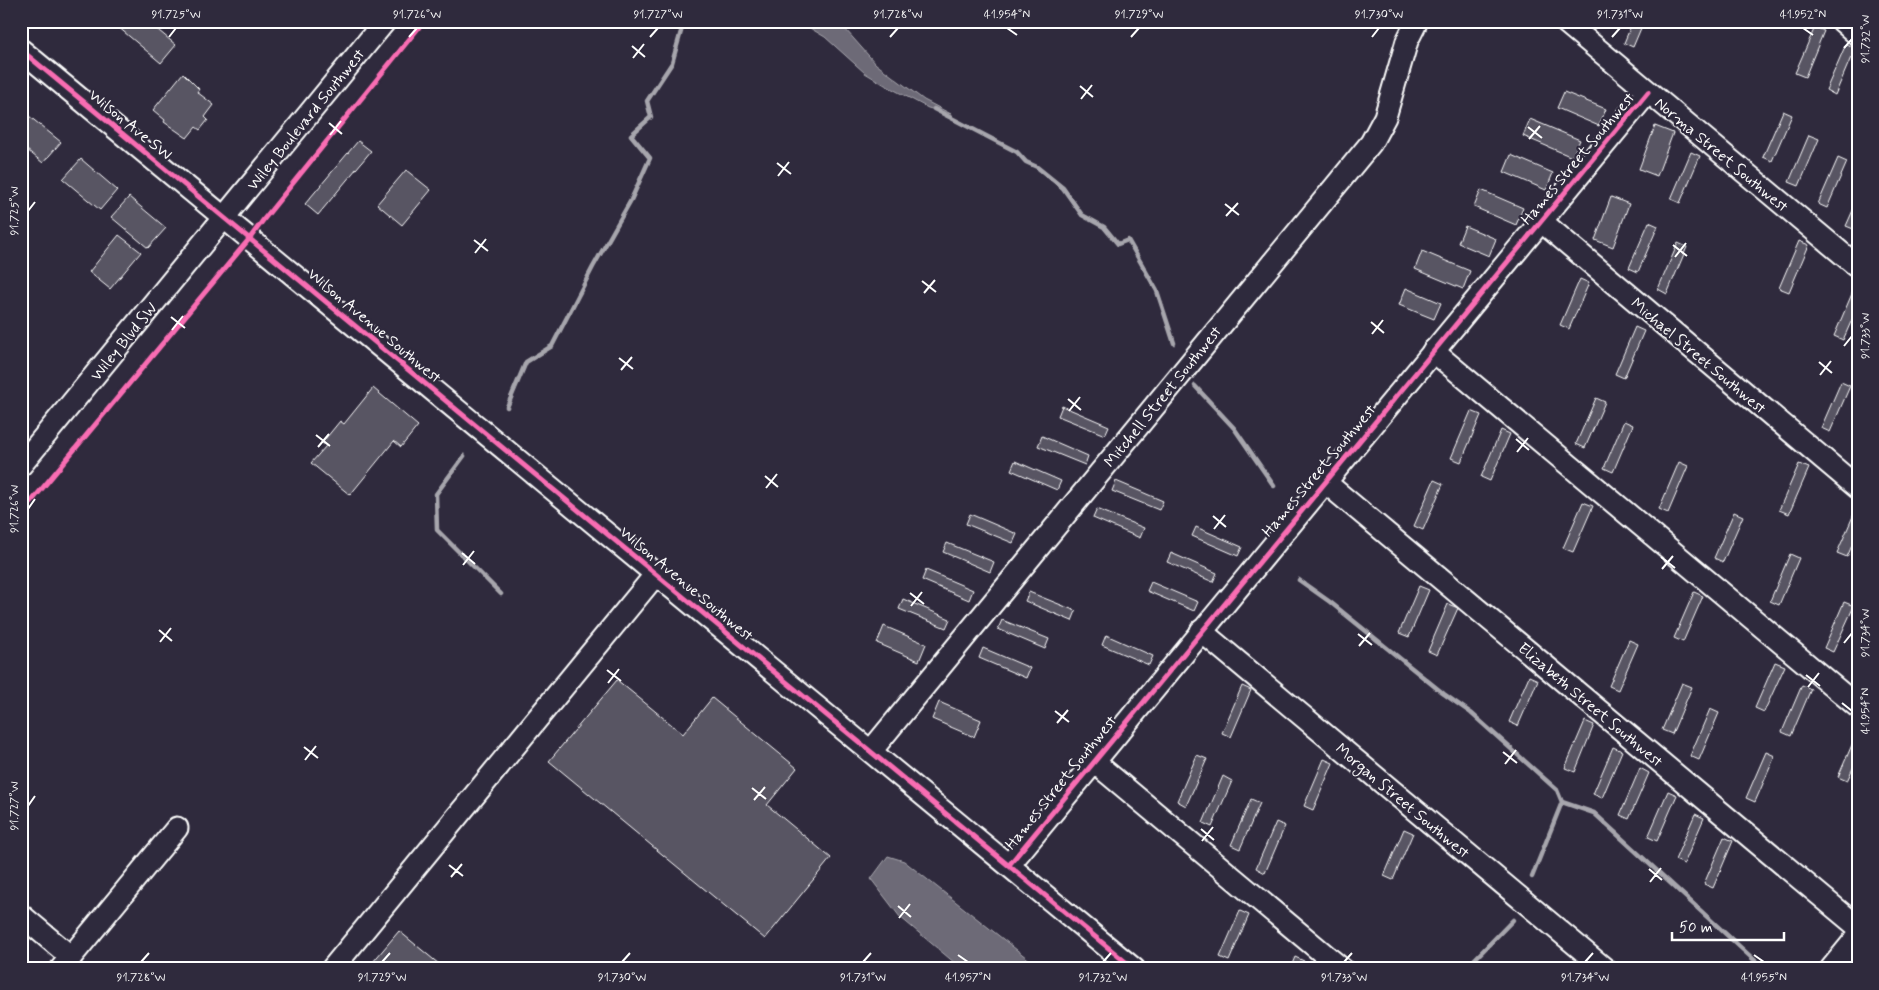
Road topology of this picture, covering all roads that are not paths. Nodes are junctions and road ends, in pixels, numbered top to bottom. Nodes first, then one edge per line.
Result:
1 (385, 21) edge
2 (1418, 21) edge
3 (1564, 21) edge
4 (1842, 21) edge
5 (1858, 35) edge
6 (21, 50) edge
7 (1648, 92) junction
8 (224, 217) junction
9 (1541, 221) junction
10 (1858, 267) edge
11 (1433, 351) junction
12 (21, 465) edge
13 (1325, 482) junction
14 (1858, 488) edge
15 (656, 574) junction
16 (1201, 631) junction
17 (1858, 707) edge
18 (871, 751) junction
19 (1093, 762) junction
20 (177, 828) dead end
21 (1009, 865) junction
22 (21, 915) edge
23 (1858, 927) edge
24 (1858, 936) edge
25 (66, 963) edge
26 (332, 969) edge
27 (1134, 969) edge
28 (1342, 969) edge
29 (1605, 969) edge
30 (1831, 969) edge

1 - 8 street, Wiley Boulevard Southwest
2 - 18 street, Mitchell Street Southwest
3 - 7 street, Norma Street Southwest
4 - 5 street
6 - 8 street, Wilson Ave SW
7 - 9 street, Hames Street Southwest
7 - 10 street, Norma Street Southwest
8 - 12 street, Wiley Blvd SW
8 - 15 street, Wilson Avenue Southwest
9 - 11 street, Hames Street Southwest
9 - 14 street, Michael Street Southwest
11 - 13 street, Hames Street Southwest
11 - 17 street
13 - 16 street, Hames Street Southwest
13 - 23 street, Elizabeth Street Southwest
15 - 18 street, Wilson Avenue Southwest
15 - 26 street
16 - 19 street, Hames Street Southwest
16 - 29 street, Morgan Street Southwest
18 - 21 street, Wilson Avenue Southwest
19 - 21 street, Hames Street Southwest
19 - 28 street
20 - 25 street
21 - 27 street, Wilson Avenue Southwest
22 - 25 street
24 - 30 street

